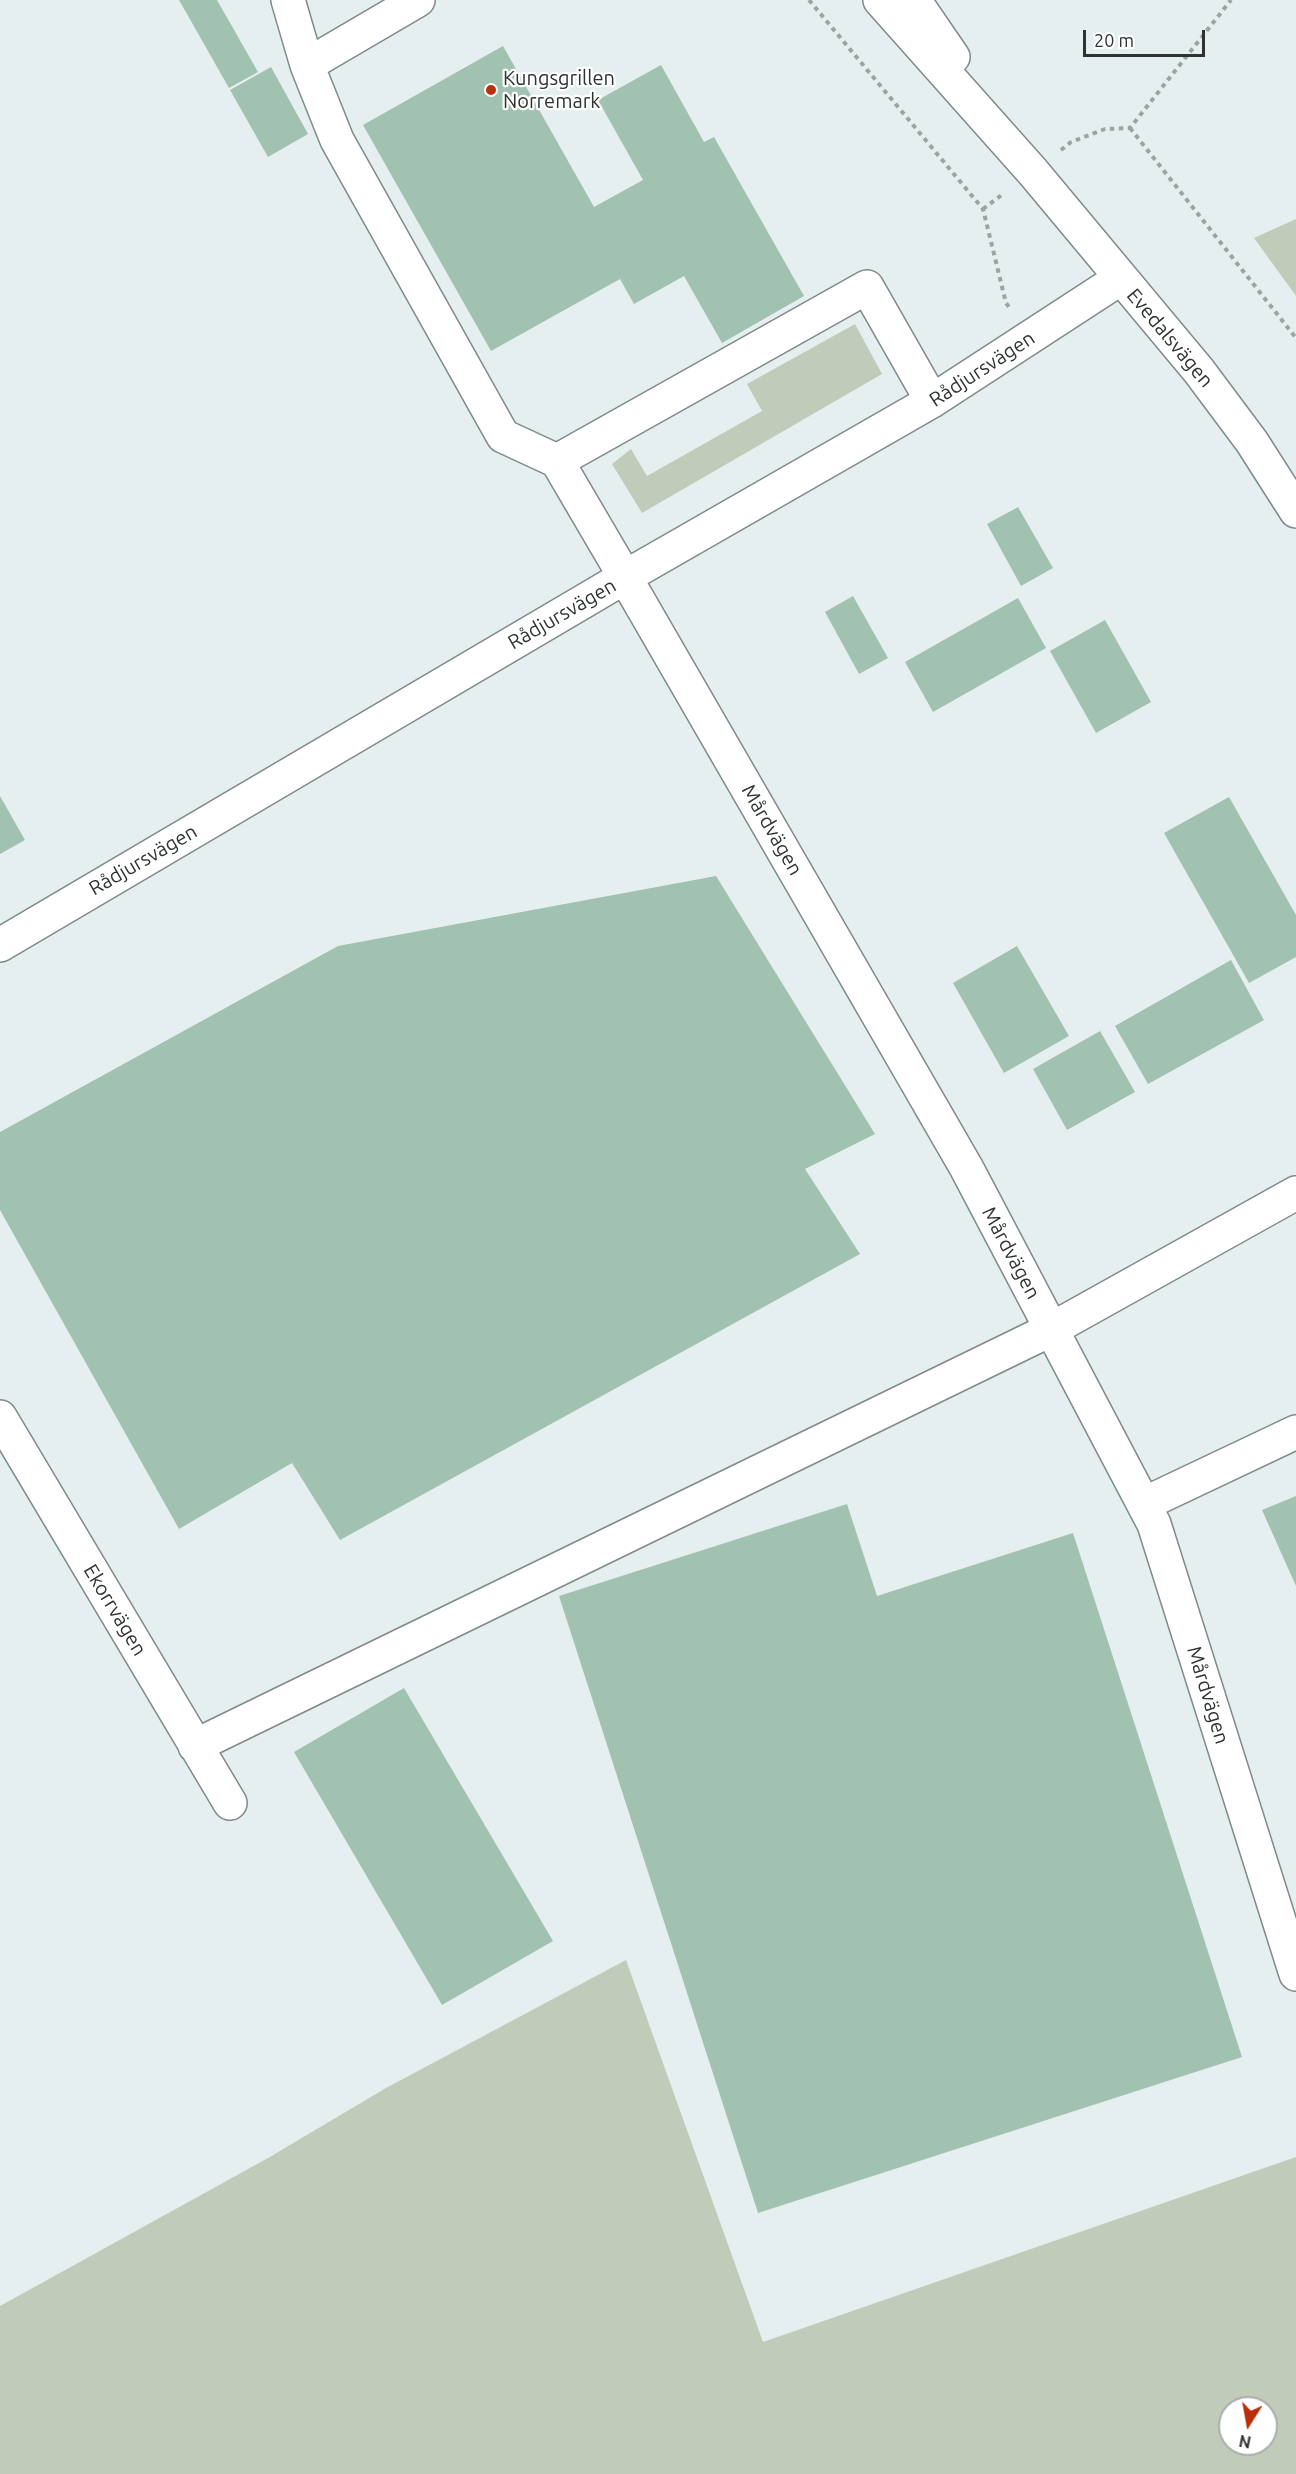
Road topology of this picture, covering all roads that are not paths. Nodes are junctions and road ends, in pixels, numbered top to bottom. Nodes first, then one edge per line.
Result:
1 (288, 0) edge
2 (418, 0) edge
3 (880, 0) edge
4 (914, 0) edge
5 (307, 65) junction
6 (1033, 172) junction
7 (1121, 278) junction
8 (932, 401) junction
9 (557, 461) junction
10 (1296, 512) edge
11 (625, 577) junction
12 (0, 945) edge
13 (1296, 1193) edge
14 (1052, 1329) junction
15 (0, 1417) edge
16 (1296, 1432) edge
17 (1144, 1504) junction
18 (195, 1746) junction
19 (230, 1803) dead end
20 (1296, 1974) edge

1 - 5 street
2 - 5 street
3 - 6 street, Evedalsvägen
4 - 6 street, Evedalsvägen
5 - 9 street
6 - 7 street, Evedalsvägen
7 - 8 street, Rådjursvägen
7 - 10 street, Evedalsvägen
8 - 9 street
8 - 11 street, Rådjursvägen
9 - 11 street, Mårdvägen
11 - 12 street, Rådjursvägen
11 - 14 street, Mårdvägen
13 - 14 street
14 - 17 street, Mårdvägen
14 - 18 street
15 - 18 street, Ekorrvägen
16 - 17 street
17 - 20 street, Mårdvägen
18 - 19 street, Ekorrvägen

